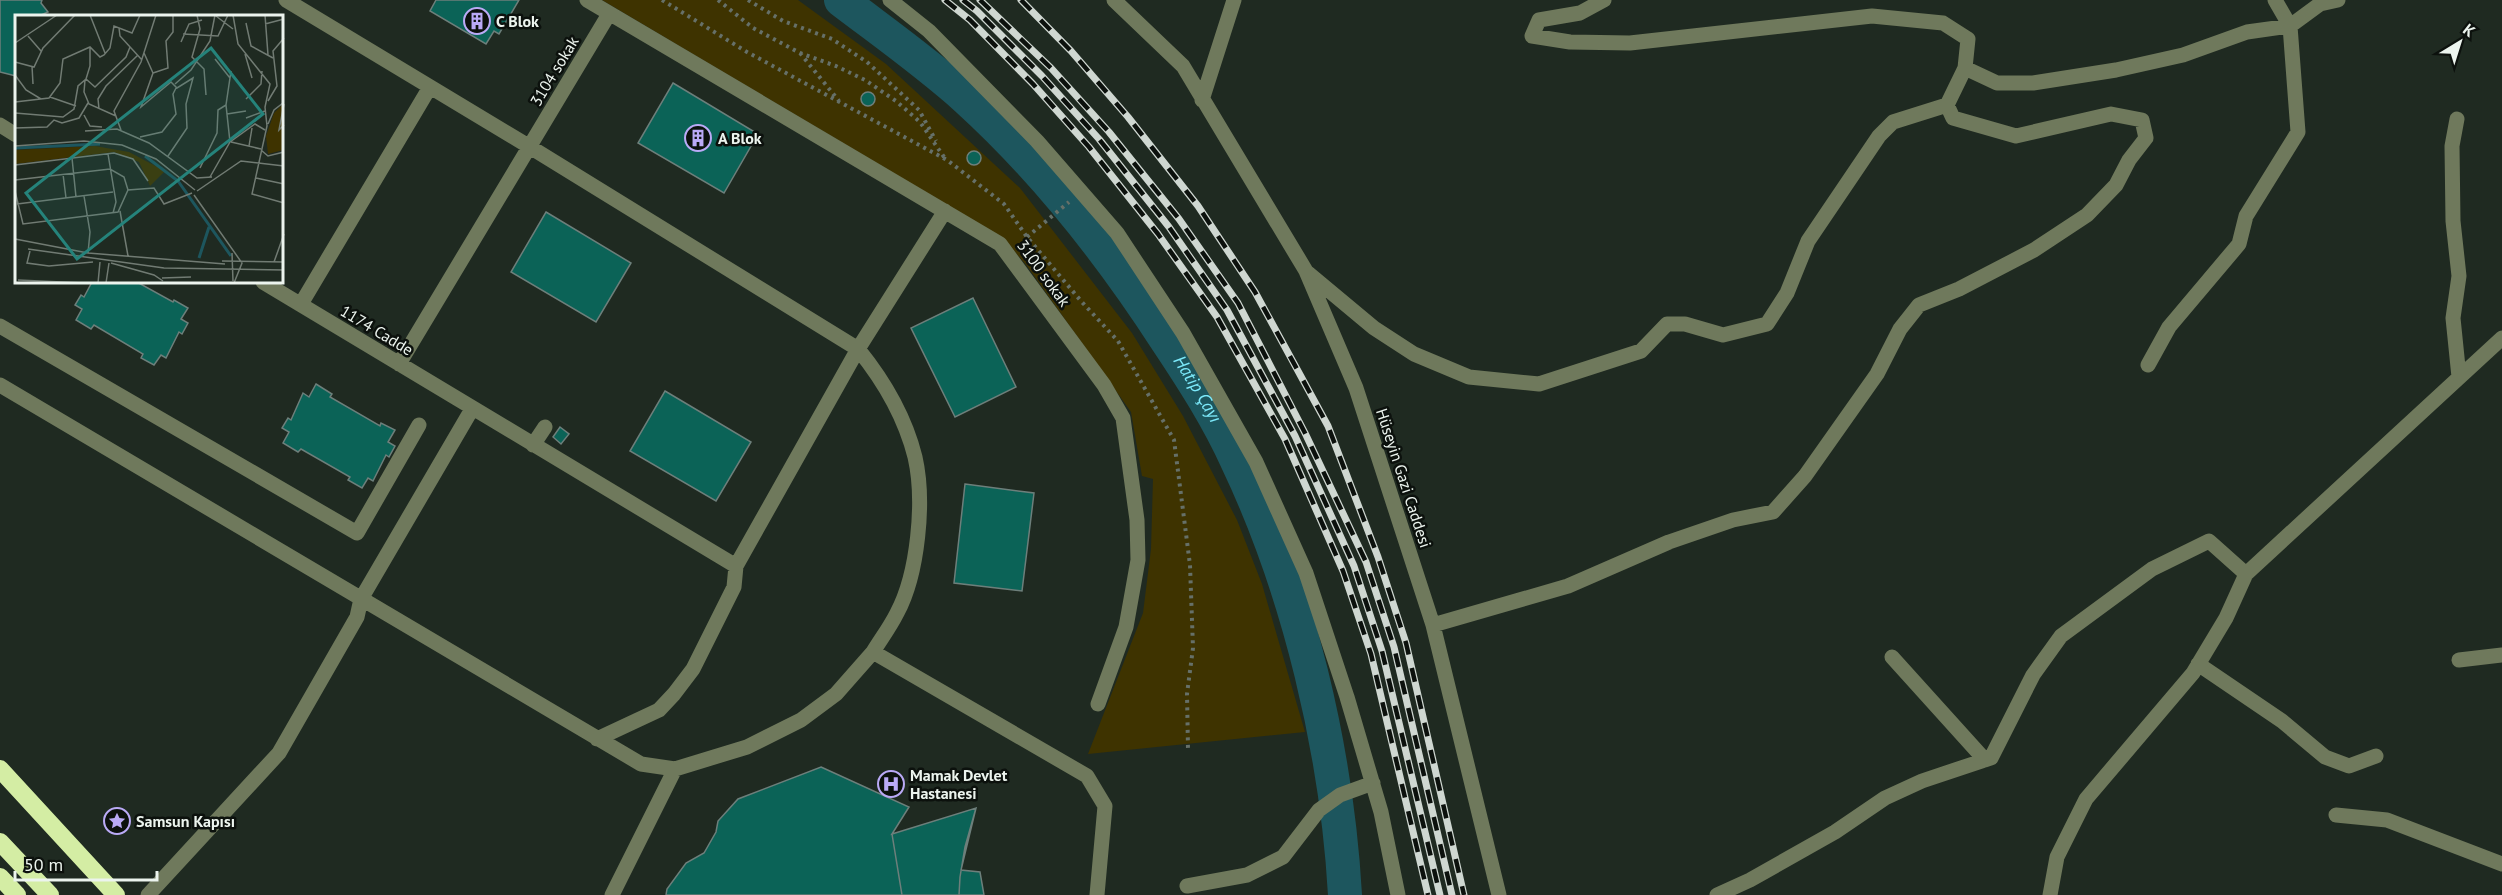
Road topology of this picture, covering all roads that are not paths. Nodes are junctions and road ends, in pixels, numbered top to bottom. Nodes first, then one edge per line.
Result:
1 (286, 0) edge
2 (587, 0) edge
3 (890, 0) edge
4 (1114, 0) edge
5 (1234, 0) edge
6 (1604, 0) edge
7 (2276, 0) edge
8 (2338, 0) edge
9 (609, 14) junction
10 (2290, 26) junction
11 (1965, 68) junction
12 (430, 87) junction
13 (1202, 100) junction
14 (1947, 105) junction
15 (2457, 118) dead end
16 (0, 125) edge
17 (15, 134) edge
18 (530, 147) junction
19 (945, 212) junction
20 (1306, 271) junction
21 (266, 284) edge
22 (300, 304) junction
23 (0, 326) edge
24 (2502, 338) edge
25 (858, 349) junction
26 (399, 364) junction
27 (2148, 365) dead end
28 (2459, 377) junction
29 (0, 385) edge
30 (472, 409) junction
31 (419, 425) dead end
32 (545, 427) dead end
33 (533, 445) junction
34 (736, 566) junction
35 (2246, 574) junction
36 (361, 599) junction
37 (1433, 625) junction
38 (873, 652) junction
39 (2502, 655) edge
40 (1892, 657) dead end
41 (2459, 660) dead end
42 (2198, 664) junction
43 (1098, 704) dead end
44 (597, 739) junction
45 (2376, 756) dead end
46 (1985, 759) junction
47 (0, 769) edge
48 (675, 769) junction
49 (1373, 783) junction
50 (2336, 815) dead end
51 (0, 842) edge
52 (2502, 864) edge
53 (0, 877) edge
54 (1187, 885) dead end
55 (17, 895) edge
56 (50, 895) edge
57 (116, 895) edge
58 (148, 895) edge
59 (612, 895) edge
60 (1097, 895) edge
61 (1398, 895) edge
62 (1499, 895) edge
63 (1717, 895) edge
64 (2050, 895) edge

1 - 12 street
2 - 9 street, 3100 sokak
3 - 49 street
4 - 13 street, Hüseyin Gazi Caddesi
5 - 13 street
6 - 11 street
7 - 10 street
8 - 10 street
9 - 18 street, 3104 sokak
9 - 19 street, 3100 sokak
10 - 11 street
10 - 27 street
11 - 14 street
12 - 18 street
12 - 22 street
13 - 20 street, Hüseyin Gazi Caddesi
14 - 20 street
14 - 37 street
15 - 28 street
16 - 17 street
18 - 25 street
18 - 26 street, 3104 sokak
19 - 25 street
19 - 43 street, 3100 sokak
20 - 37 street, Hüseyin Gazi Caddesi
21 - 22 street, 1174 Cadde
22 - 26 street, 1174 Cadde
23 - 31 street
24 - 28 street
25 - 34 street
25 - 38 street
26 - 30 street, 1174 Cadde
28 - 35 street
29 - 36 street
30 - 33 street, 1174 Cadde
30 - 36 street
32 - 33 street
33 - 34 street, 1174 Cadde
34 - 44 street
35 - 42 street
35 - 46 street
36 - 44 street
36 - 58 street
37 - 62 street, Hüseyin Gazi Caddesi
38 - 48 street
38 - 60 street
39 - 41 street
40 - 46 street
42 - 45 street
42 - 64 street
44 - 48 street
46 - 63 street
47 - 57 highway
48 - 59 street
49 - 54 street
49 - 61 street
50 - 52 street
51 - 56 highway
53 - 55 highway

